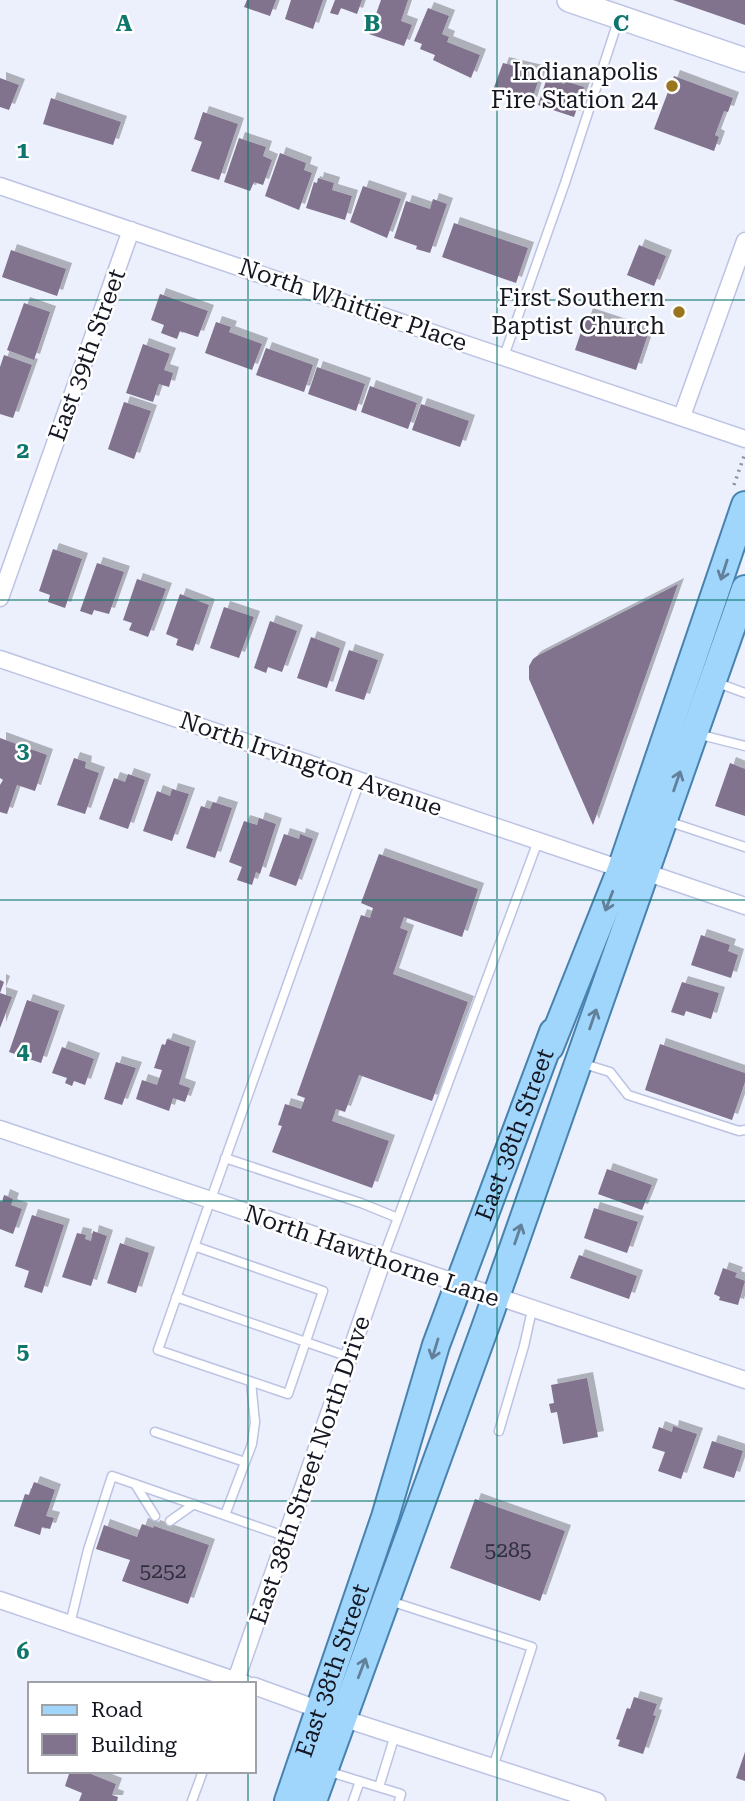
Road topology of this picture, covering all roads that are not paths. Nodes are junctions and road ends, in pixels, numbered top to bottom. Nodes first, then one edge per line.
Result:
1 (569, 0) edge
2 (620, 17) junction
3 (745, 60) edge
4 (0, 186) edge
5 (131, 230) junction
6 (745, 241) edge
7 (504, 356) junction
8 (682, 416) junction
9 (745, 439) edge
10 (745, 505) edge
11 (745, 589) edge
12 (0, 598) edge
13 (0, 659) edge
14 (713, 682) junction
15 (744, 691) edge
16 (694, 733) junction
17 (745, 746) edge
18 (360, 781) junction
19 (664, 820) junction
20 (538, 841) junction
21 (745, 847) edge
22 (633, 871) junction
23 (745, 906) edge
24 (578, 1062) junction
25 (0, 1129) edge
26 (745, 1130) edge
27 (225, 1158) junction
28 (210, 1200) junction
29 (398, 1218) junction
30 (194, 1246) junction
31 (383, 1259) junction
32 (457, 1284) junction
33 (176, 1297) junction
34 (496, 1298) junction
35 (532, 1310) junction
36 (306, 1342) junction
37 (349, 1357) junction
38 (745, 1380) edge
39 (251, 1382) junction
40 (499, 1431) dead end
41 (155, 1432) dead end
42 (245, 1462) junction
43 (135, 1484) junction
44 (194, 1504) junction
45 (225, 1515) junction
46 (155, 1516) dead end
47 (170, 1521) dead end
48 (287, 1537) junction
49 (0, 1600) edge
50 (387, 1600) junction
51 (69, 1624) junction
52 (236, 1682) edge
53 (239, 1682) edge
54 (256, 1687) edge
55 (331, 1714) junction
56 (395, 1735) junction
57 (492, 1767) junction
58 (323, 1770) junction
59 (202, 1773) edge
60 (360, 1781) junction
61 (379, 1787) junction
62 (192, 1801) edge
63 (288, 1801) edge
64 (313, 1801) edge
65 (353, 1801) edge
66 (399, 1801) edge
67 (597, 1801) edge

1 - 2 street
2 - 3 street
2 - 7 lane
4 - 5 street, North Whittier Place
5 - 7 street, North Whittier Place
5 - 12 street, East 39th Street
6 - 8 street
7 - 8 street, North Whittier Place
8 - 9 street, North Whittier Place
10 -> 22 main road, East 38th Street
11 - 14 main road, East 38th Street
13 - 18 street, North Irvington Avenue
14 - 15 lane
14 - 16 main road, East 38th Street
16 - 17 lane
19 -> 16 main road, East 38th Street
18 - 20 street, North Irvington Avenue
18 - 27 lane
19 - 21 lane
19 - 22 main road, East 38th Street
20 - 22 street, North Irvington Avenue
20 - 29 lane
22 - 23 street, North Irvington Avenue
24 -> 22 main road, East 38th Street
22 -> 32 main road, East 38th Street
24 - 26 lane
34 -> 24 main road, East 38th Street
25 - 28 street, North Hawthorne Lane
27 - 28 lane
27 - 29 lane
28 - 30 lane
28 - 31 street, North Hawthorne Lane
29 - 31 lane
30 - 33 lane
30 - 36 lane
31 - 32 street, North Hawthorne Lane
31 - 37 street, East 38th Street North Drive
32 - 34 street, North Hawthorne Lane
32 -> 55 main road, East 38th Street
33 - 36 lane
33 - 39 lane
34 - 35 street, North Hawthorne Lane
34 - 50 main road, East 38th Street
35 - 38 street, North Hawthorne Lane
35 - 40 lane
36 - 37 lane
36 - 39 lane
37 - 48 street, East 38th Street North Drive
39 - 42 lane
41 - 42 lane
42 - 45 lane
43 - 44 lane
43 - 46 lane
43 - 51 lane
44 - 45 lane
44 - 47 lane
45 - 48 lane
48 - 53 street, East 38th Street North Drive
49 - 51 street
55 -> 50 main road, East 38th Street
50 - 57 lane
51 - 52 street
54 - 55 street
55 - 56 street
55 - 58 main road, East 38th Street
55 - 63 main road, East 38th Street
56 - 57 street
56 - 61 lane
57 - 67 street
58 - 60 lane
58 - 64 main road, East 38th Street
59 - 62 lane
60 - 61 lane
60 - 65 lane
61 - 66 lane

